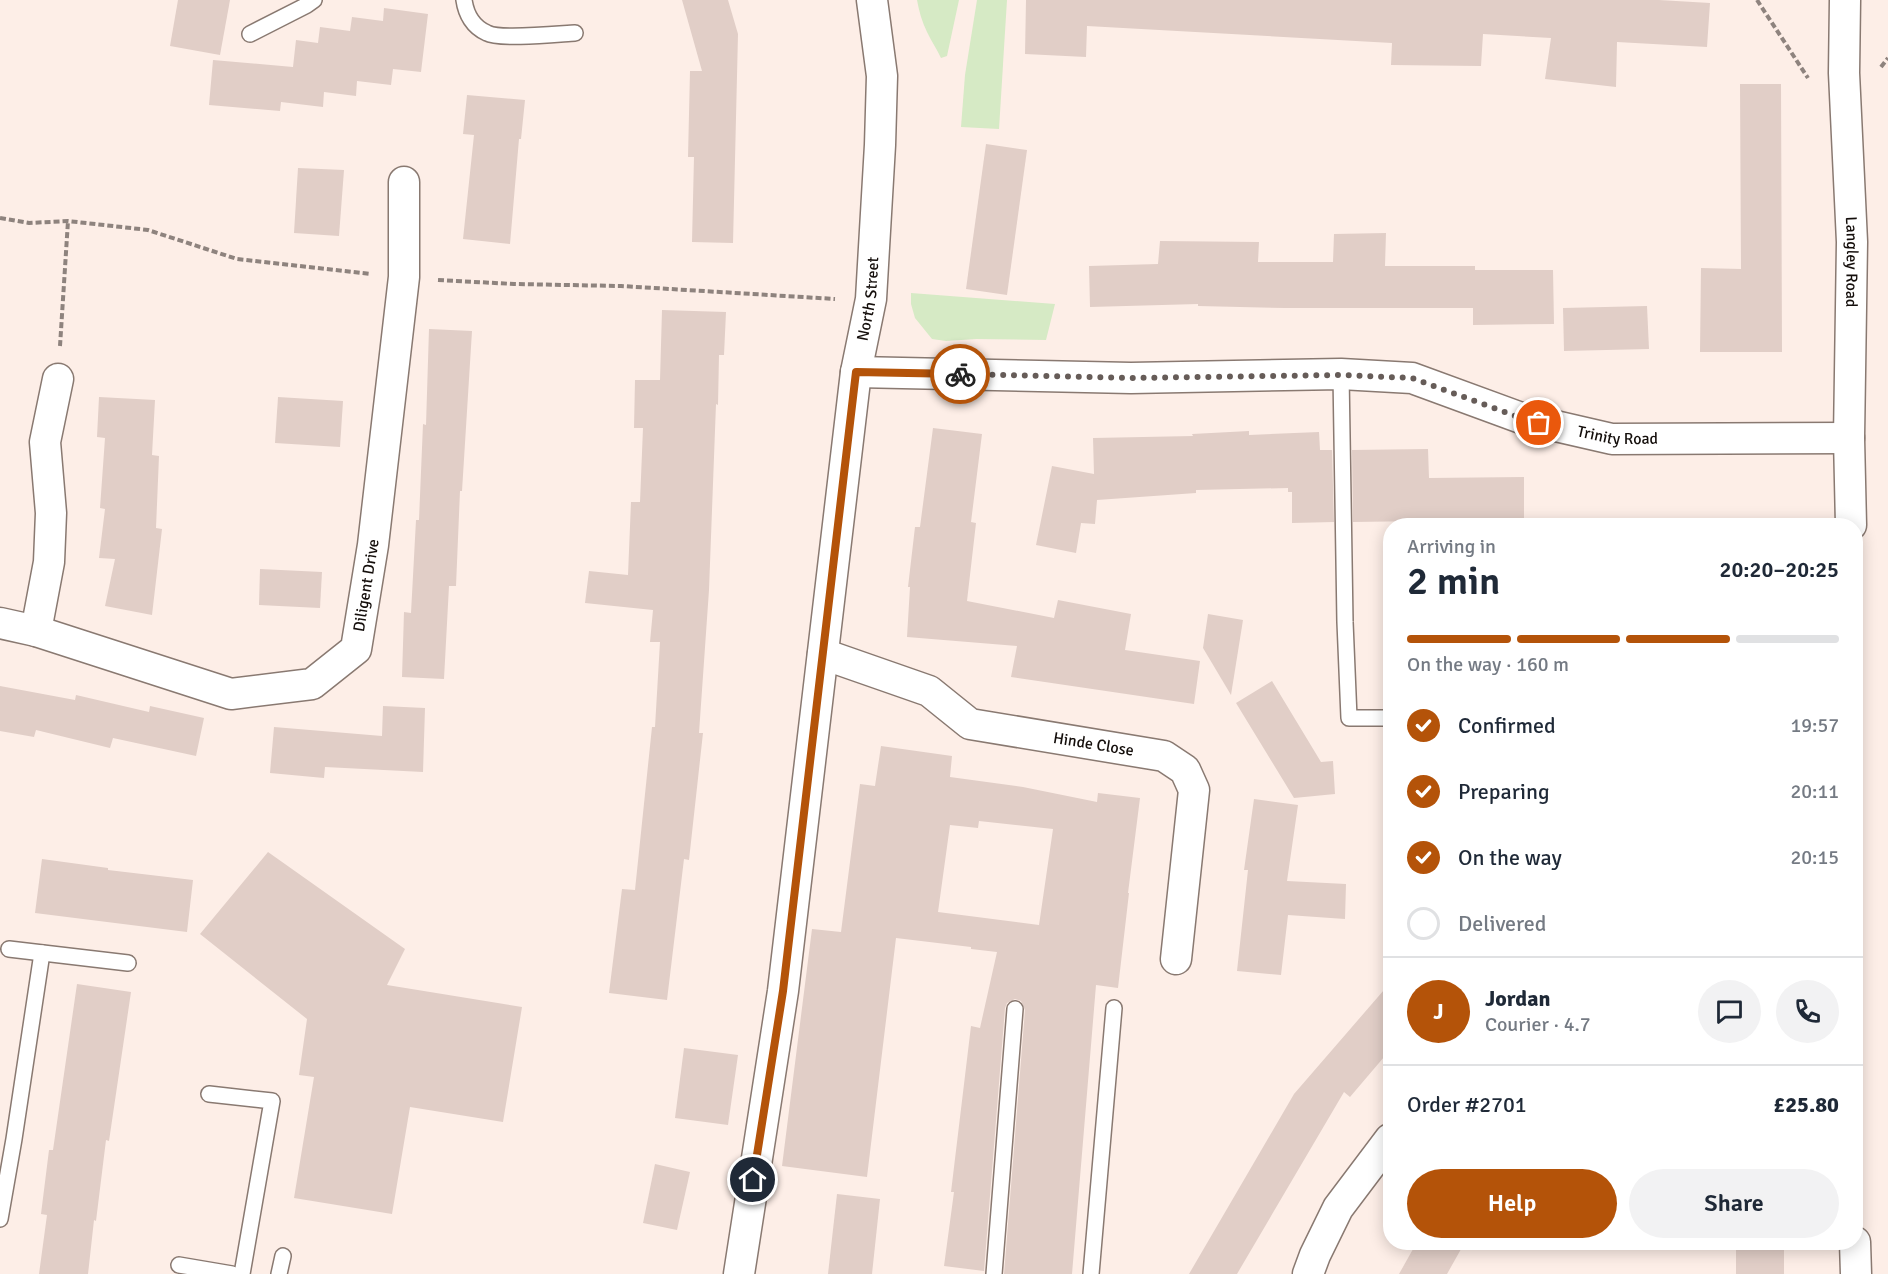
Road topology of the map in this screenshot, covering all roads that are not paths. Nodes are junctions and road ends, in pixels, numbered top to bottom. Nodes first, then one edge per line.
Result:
1 (314, 0) edge
2 (464, 0) edge
3 (872, 0) edge
4 (1845, 0) edge
5 (575, 33) dead end
6 (250, 34) dead end
7 (404, 182) dead end
8 (856, 372) junction
9 (1341, 375) junction
10 (58, 378) road end
11 (1849, 438) junction
12 (1851, 518) edge
13 (0, 622) edge
14 (36, 631) junction
15 (823, 654) junction
16 (1383, 718) edge
17 (9, 949) dead end
18 (42, 953) junction
19 (1176, 959) dead end
20 (128, 963) dead end
21 (1114, 1008) dead end
22 (1015, 1009) dead end
23 (208, 1094) dead end
24 (1383, 1147) edge
25 (0, 1219) edge
26 (1855, 1250) edge
27 (283, 1256) dead end
28 (179, 1265) dead end
29 (232, 1274) edge
30 (242, 1274) edge
31 (279, 1274) edge
32 (740, 1274) edge
33 (994, 1274) edge
34 (1091, 1274) edge
35 (1308, 1274) edge
36 (1856, 1274) edge

1 - 6 lane
2 - 5 lane
3 - 8 street, North Street
4 - 11 street, Langley Road
7 - 14 street, Diligent Drive
8 - 9 street, Trinity Road
8 - 15 street, North Street
9 - 11 street, Trinity Road
9 - 16 lane
10 - 14 street
11 - 12 street, Langley Road
13 - 14 street, Diligent Drive
15 - 19 street, Hinde Close
15 - 32 street, North Street
17 - 18 lane
18 - 20 lane
18 - 25 lane
21 - 34 lane
22 - 33 lane
23 - 30 lane
24 - 35 street
26 - 36 street
27 - 31 lane
28 - 29 lane

